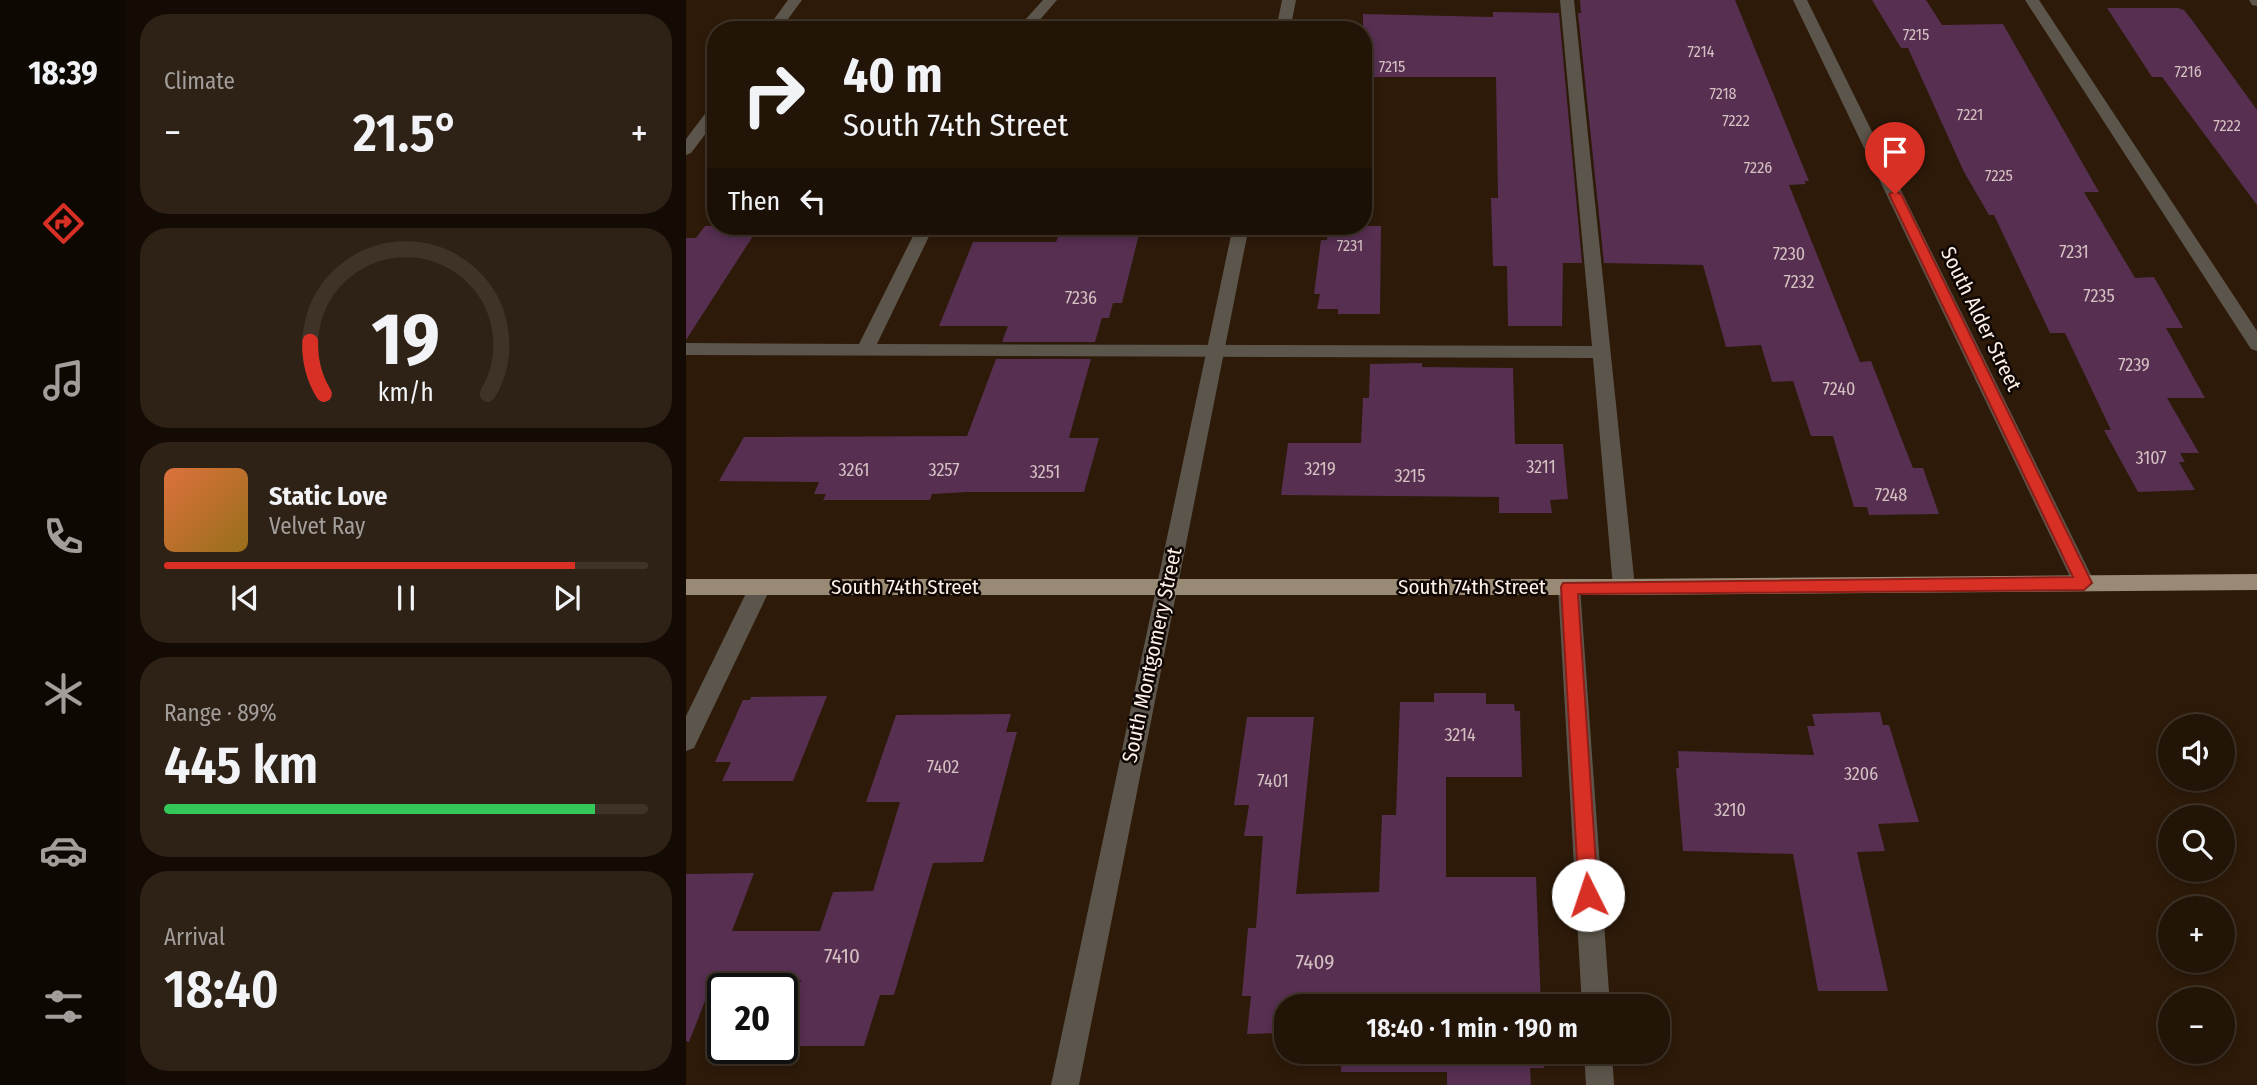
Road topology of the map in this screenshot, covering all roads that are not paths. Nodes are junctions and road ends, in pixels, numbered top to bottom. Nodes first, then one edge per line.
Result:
1 (795, 0) edge
2 (1050, 0) edge
3 (1289, 0) edge
4 (1567, 0) edge
5 (1800, 0) edge
6 (2032, 0) edge
7 (780, 21) edge
8 (1031, 21) edge
9 (1285, 21) edge
10 (707, 121) edge
11 (686, 150) edge
12 (922, 235) edge
13 (1239, 235) edge
14 (2257, 345) edge
15 (686, 349) edge
16 (865, 350) junction
17 (1215, 351) junction
18 (1601, 352) junction
19 (2257, 582) edge
20 (2084, 583) junction
21 (686, 587) edge
22 (760, 587) junction
23 (1166, 587) junction
24 (1569, 587) junction
25 (1624, 587) junction
26 (686, 741) edge
27 (1594, 994) edge
28 (1599, 1064) edge
29 (1065, 1085) edge
30 (1601, 1085) edge

1 - 7 street
2 - 8 street
3 - 9 street
4 - 18 street
5 - 20 street, South Alder Street
6 - 14 street
10 - 11 street
12 - 16 street
13 - 17 street, South Montgomery Street
15 - 16 street
16 - 17 street
17 - 18 street
17 - 23 street, South Montgomery Street
18 - 25 street
19 - 20 main road, South 74th Street
20 - 25 main road, South 74th Street
21 - 22 main road, South 74th Street
22 - 23 main road, South 74th Street
22 - 26 street
23 - 24 main road, South 74th Street
23 - 29 street, South Montgomery Street
24 - 25 main road, South 74th Street
24 - 27 street
28 - 30 street

